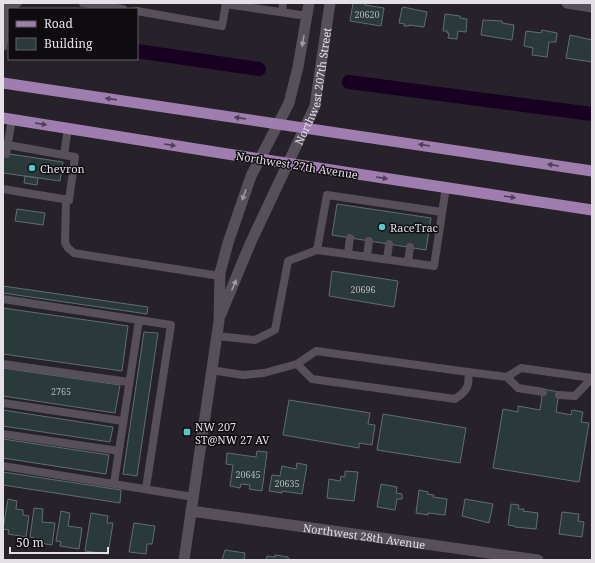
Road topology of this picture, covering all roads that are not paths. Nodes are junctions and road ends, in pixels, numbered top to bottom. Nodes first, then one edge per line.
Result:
1 (18, 3) edge
2 (83, 3) edge
3 (226, 3) edge
4 (283, 3) edge
5 (310, 3) edge
6 (330, 3) edge
7 (567, 3) edge
8 (580, 4) edge
9 (8, 7) edge
10 (592, 7) edge
11 (116, 8) edge
12 (138, 11) edge
13 (282, 12) junction
14 (307, 16) junction
15 (3, 48) edge
16 (3, 83) edge
17 (7, 119) edge
18 (279, 123) junction
19 (305, 127) junction
20 (68, 128) junction
21 (64, 154) junction
22 (260, 159) junction
23 (288, 163) junction
24 (592, 171) edge
25 (446, 187) junction
26 (3, 189) edge
27 (66, 200) junction
28 (592, 210) edge
29 (442, 212) junction
30 (350, 238) dead end
31 (369, 241) dead end
32 (389, 244) dead end
33 (410, 247) dead end
34 (318, 250) junction
35 (348, 253) junction
36 (367, 256) junction
37 (387, 259) junction
38 (408, 262) junction
39 (220, 276) junction
40 (3, 299) edge
41 (139, 320) junction
42 (218, 320) junction
43 (216, 336) junction
44 (3, 364) edge
45 (297, 364) junction
46 (211, 370) junction
47 (468, 372) junction
48 (507, 377) junction
49 (592, 378) edge
50 (129, 382) junction
51 (543, 392) dead end
52 (559, 395) dead end
53 (3, 403) edge
54 (124, 421) junction
55 (3, 434) edge
56 (119, 451) junction
57 (3, 466) edge
58 (114, 483) junction
59 (146, 488) junction
60 (193, 497) junction
61 (191, 511) junction
62 (184, 560) edge
63 (538, 560) edge

1 - 9 lane
2 - 11 lane
3 - 12 lane
3 - 13 lane
4 - 13 lane
5 - 14 street, Northwest 207th Street
6 - 19 street, Northwest 207th Street
7 - 8 street
8 - 10 street
9 - 15 lane
13 - 14 lane
14 -> 18 street, Northwest 207th Street
18 -> 16 main road
17 -> 20 main road, Northwest 27th Avenue
17 - 21 lane
18 - 19 main road
18 - 22 street, Northwest 207th Street
19 - 23 street, Northwest 207th Street
24 -> 19 main road
20 - 21 lane
20 -> 22 main road, Northwest 27th Avenue
21 - 27 lane
22 - 23 main road, Northwest 27th Avenue
22 -> 39 street, Northwest 207th Street
23 -> 25 main road, Northwest 27th Avenue
42 -> 23 street, Northwest 207th Street
25 -> 28 main road, Northwest 27th Avenue
25 - 29 lane
26 - 27 lane
27 - 39 lane
29 - 34 lane
29 - 38 lane
30 - 35 lane
31 - 36 lane
32 - 37 lane
33 - 38 lane
34 - 35 lane
34 - 43 lane
35 - 36 lane
36 - 37 lane
37 - 38 lane
39 - 42 street, Northwest 207th Street
40 - 41 lane
41 - 50 lane
41 - 59 lane
42 - 43 street, Northwest 207th Street
43 - 46 street, Northwest 207th Street
44 - 50 lane
45 - 46 lane
45 - 47 lane
45 - 47 lane
46 - 60 street, Northwest 207th Street
47 - 48 lane
48 - 49 lane
48 - 51 lane
49 - 52 lane
50 - 54 lane
53 - 54 lane
54 - 56 lane
55 - 56 lane
56 - 58 lane
57 - 58 lane
58 - 59 lane
59 - 60 lane
60 - 61 street, Northwest 207th Street
61 - 62 street, Northwest 207th Street
61 - 63 street, Northwest 28th Avenue

